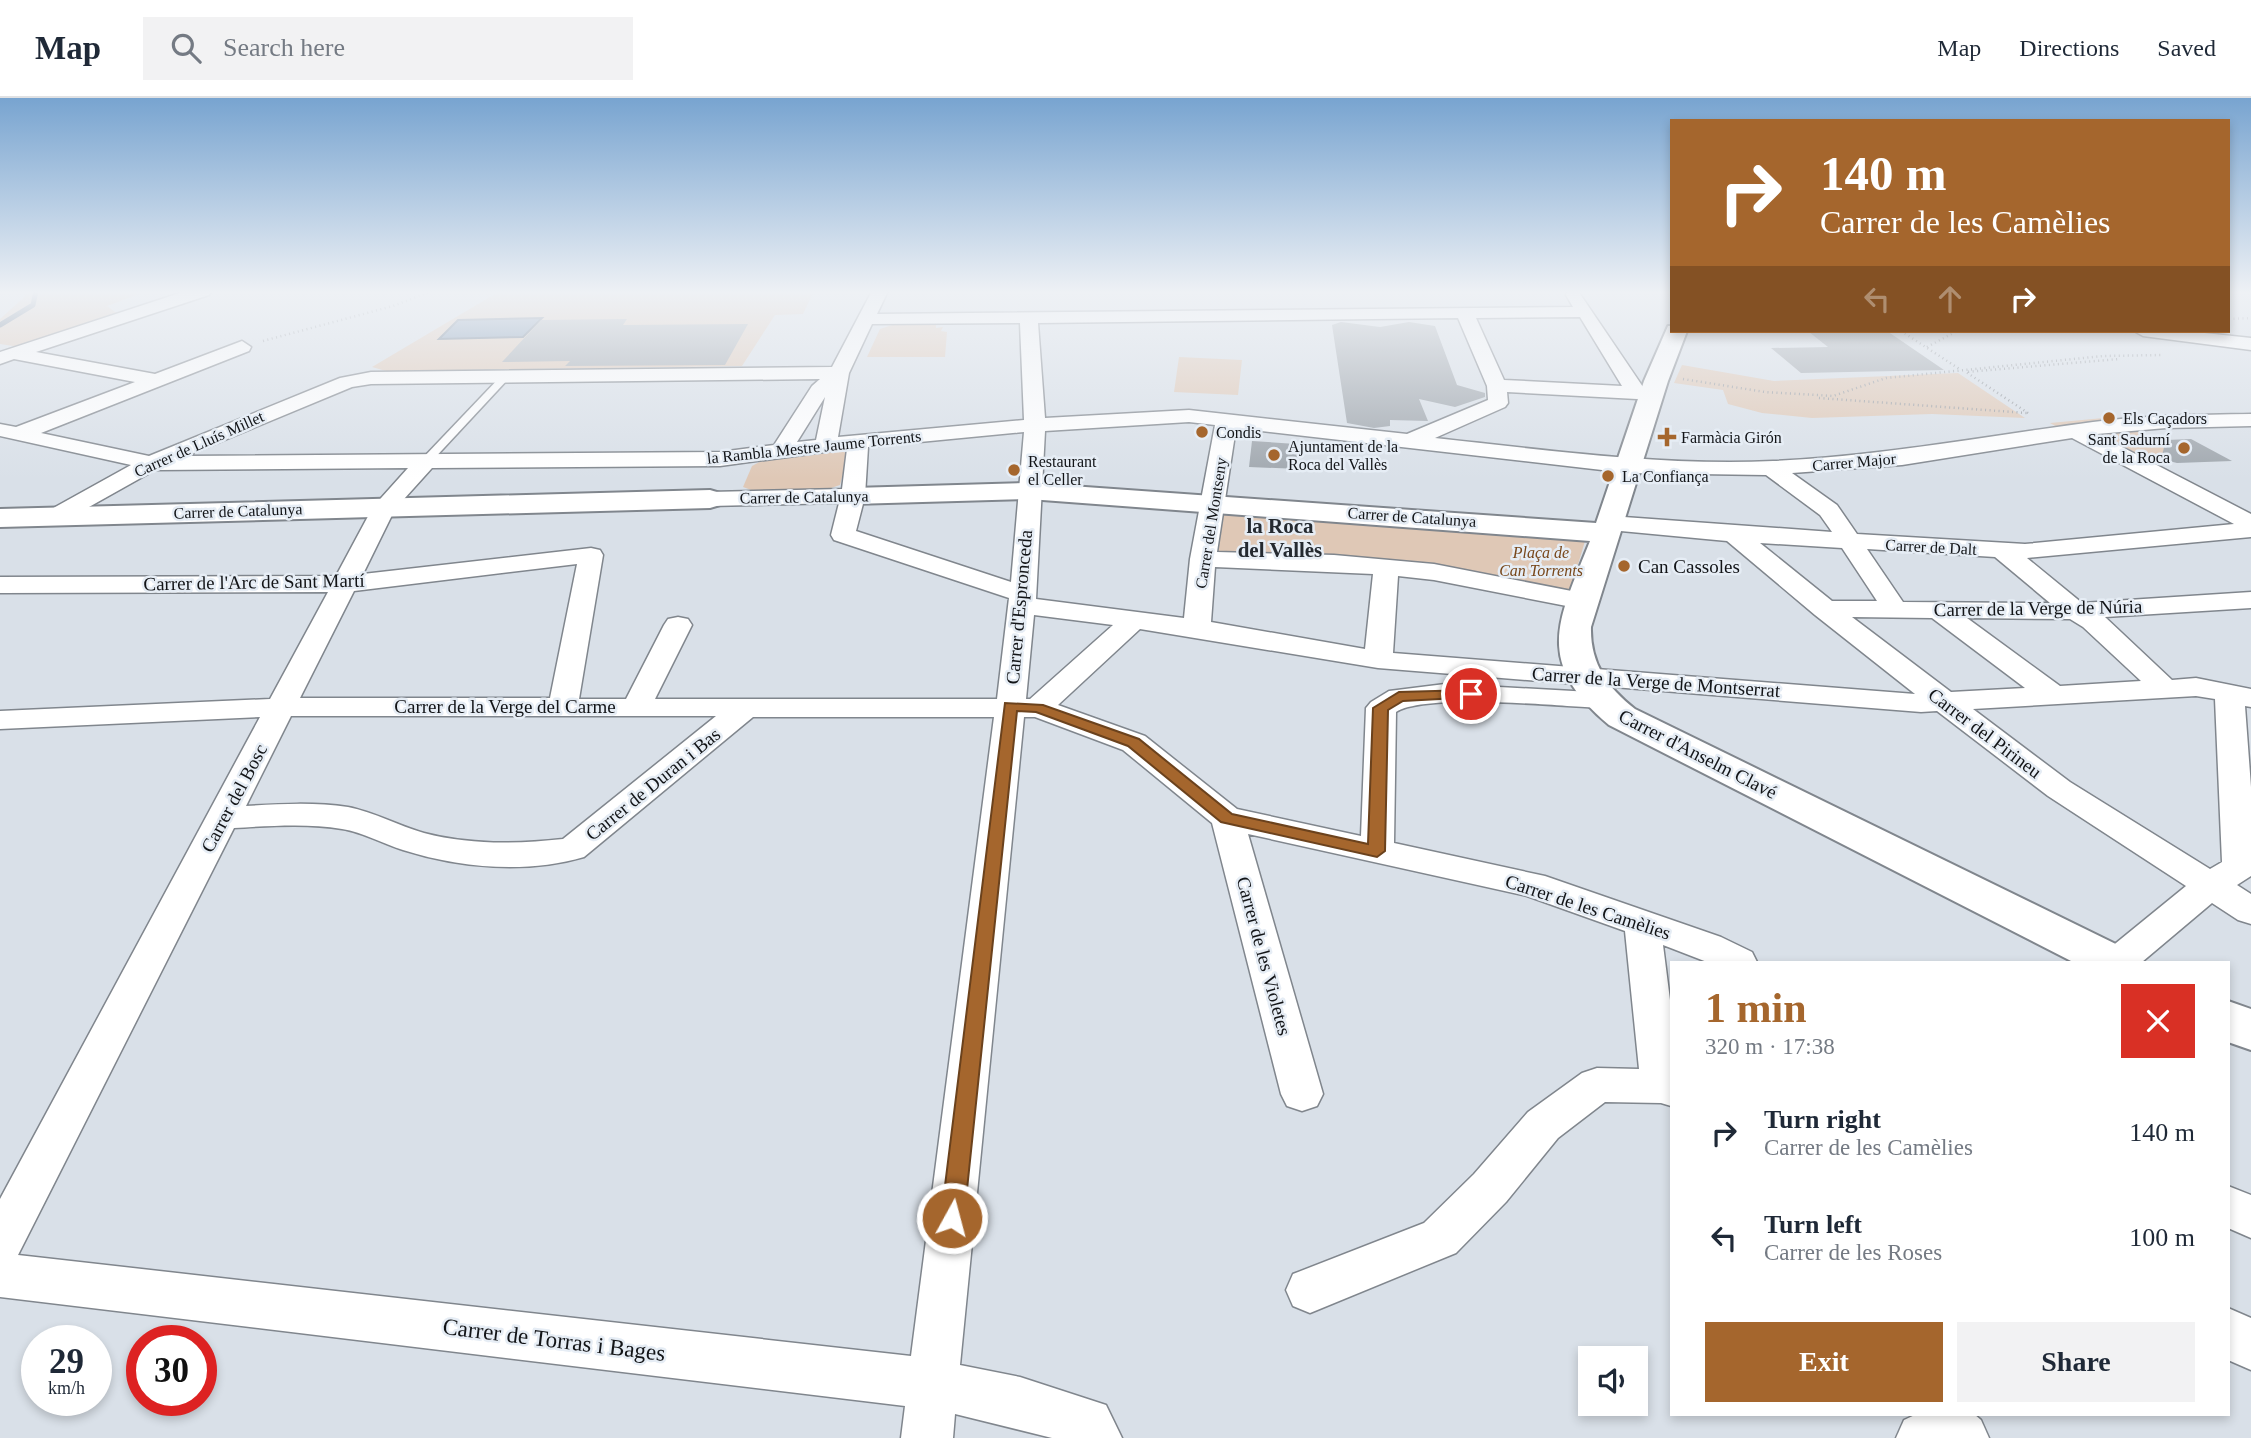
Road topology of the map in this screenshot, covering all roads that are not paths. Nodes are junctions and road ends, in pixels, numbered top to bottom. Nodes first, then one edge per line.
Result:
1 (4, 354) edge
2 (225, 354) edge
3 (848, 354) edge
4 (1032, 354) edge
5 (1483, 354) edge
6 (1615, 354) edge
7 (1664, 354) edge
8 (839, 373) junction
9 (505, 377) junction
10 (158, 380) junction
11 (1497, 386) junction
12 (1644, 393) junction
13 (1227, 419) junction
14 (2251, 420) edge
15 (1035, 425) junction
16 (2086, 430) junction
17 (6, 435) edge
18 (1410, 440) junction
19 (858, 443) junction
20 (826, 445) junction
21 (785, 450) junction
22 (748, 455) junction
23 (426, 461) junction
24 (151, 463) junction
25 (1628, 466) junction
26 (1772, 468) junction
27 (1029, 491) junction
28 (853, 496) junction
29 (719, 499) junction
30 (1213, 503) junction
31 (385, 507) junction
32 (56, 516) junction
33 (0, 518) edge
34 (2251, 524) edge
35 (1609, 528) junction
36 (2251, 530) edge
37 (1734, 534) junction
38 (1852, 542) junction
39 (2003, 551) junction
40 (1203, 559) junction
41 (1385, 568) junction
42 (347, 583) junction
43 (0, 585) edge
44 (1022, 600) junction
45 (2251, 600) edge
46 (1582, 601) junction
47 (1824, 609) junction
48 (1895, 609) junction
49 (1937, 609) junction
50 (2076, 611) junction
51 (1134, 620) junction
52 (678, 625) dead end
53 (1197, 628) junction
54 (1378, 660) junction
55 (1592, 688) junction
56 (2164, 688) junction
57 (2053, 695) junction
58 (2240, 695) edge
59 (1942, 700) junction
60 (563, 706) junction
61 (637, 706) junction
62 (748, 706) junction
63 (282, 707) junction
64 (1024, 707) junction
65 (0, 720) edge
66 (223, 818) junction
67 (1227, 818) junction
68 (1377, 851) junction
69 (2210, 885) junction
70 (2251, 911) edge
71 (1642, 924) junction
72 (1737, 961) edge
73 (2110, 961) edge
74 (2119, 961) edge
75 (2230, 1021) edge
76 (2251, 1031) edge
77 (1666, 1087) edge
78 (1302, 1094) dead end
79 (2230, 1207) edge
80 (2251, 1217) edge
81 (0, 1244) edge
82 (0, 1275) edge
83 (1310, 1290) dead end
84 (2230, 1333) edge
85 (2251, 1346) edge
86 (933, 1384) junction
87 (927, 1438) edge
88 (1096, 1438) edge
89 (1922, 1438) edge
90 (1963, 1438) edge

1 - 10 street
2 - 10 street
3 - 8 street
4 - 15 street, Carrer d'Espronceda
5 - 11 street
6 - 12 street
7 - 12 street
8 - 9 street, Carrer de Lluís Millet
8 - 20 street
8 - 21 street
9 - 23 lane, Carrer del Bosc
9 - 24 street, Carrer de Lluís Millet
10 - 17 street
11 - 12 street
11 - 18 street
12 - 25 street
13 - 15 street, la Rambla Mestre Jaume Torrents
13 - 18 street, la Rambla Mestre Jaume Torrents
13 - 30 street, Carrer del Montseny
14 - 16 street, Carrer Major
15 - 19 street, la Rambla Mestre Jaume Torrents
15 - 27 street, Carrer d'Espronceda
16 - 26 street, Carrer Major
16 - 34 street
17 - 24 street, la Rambla Mestre Jaume Torrents
18 - 25 street, la Rambla Mestre Jaume Torrents
19 - 20 street, la Rambla Mestre Jaume Torrents
19 - 28 street, Carrer de la Verge de Montserrat
20 - 21 street, la Rambla Mestre Jaume Torrents
21 - 22 street, la Rambla Mestre Jaume Torrents
22 - 23 street, la Rambla Mestre Jaume Torrents
22 - 29 street
23 - 24 street, la Rambla Mestre Jaume Torrents
23 - 31 street, Carrer del Bosc
24 - 32 street, Carrer de Lluís Millet
25 - 26 street, Carrer Major
25 - 35 street
26 - 38 street
27 - 28 street, Carrer de Catalunya
27 - 30 street, Carrer de Catalunya
27 - 44 street, Carrer d'Espronceda
28 - 29 street, Carrer de Catalunya
28 - 44 street, Carrer de la Verge de Montserrat
29 - 31 street, Carrer de Catalunya
30 - 35 street, Carrer de Catalunya
30 - 40 street, Carrer del Montseny
31 - 32 street, Carrer de Catalunya
31 - 42 street, Carrer del Bosc
32 - 33 street, Carrer de Catalunya
35 - 37 street, Carrer de Dalt
35 - 46 street
36 - 39 street, Carrer de Dalt
37 - 38 street, Carrer de Dalt
37 - 47 street, Carrer del Pirineu
38 - 39 street, Carrer de Dalt
38 - 48 street
39 - 50 street
40 - 41 street
40 - 53 street, Carrer del Montseny
41 - 46 street
41 - 54 street
42 - 43 street, Carrer de l'Arc de Sant Martí
42 - 60 street, Carrer de l'Arc de Sant Martí
42 - 63 street, Carrer del Bosc
44 - 51 street, Carrer de la Verge de Montserrat
44 - 64 street, Carrer d'Espronceda
45 - 50 street, Carrer de la Verge de Núria
46 - 55 street
47 - 48 street, Carrer de la Verge de Núria
47 - 59 street, Carrer del Pirineu
48 - 49 street, Carrer de la Verge de Núria
49 - 50 street, Carrer de la Verge de Núria
49 - 57 street
50 - 56 street
51 - 53 street, Carrer de la Verge de Montserrat
51 - 64 street
52 - 61 street
53 - 54 street, Carrer de la Verge de Montserrat
54 - 55 street, Carrer de la Verge de Montserrat
55 - 59 street, Carrer de la Verge de Montserrat
55 - 68 street
55 - 73 street, Carrer d'Anselm Clavé
56 - 57 street, Carrer de la Verge de Montserrat
56 - 58 street, Carrer de la Verge de Montserrat
57 - 59 street, Carrer de la Verge de Montserrat
58 - 69 street
59 - 69 street, Carrer del Pirineu
60 - 61 street, Carrer de la Verge del Carme
60 - 63 street, Carrer de la Verge del Carme
61 - 62 street, Carrer de la Verge del Carme
62 - 64 street, Carrer de la Verge del Carme
62 - 66 street, Carrer de Duran i Bas
63 - 65 street, Carrer de la Verge del Carme
63 - 66 street, Carrer del Bosc
64 - 67 street, Carrer de les Camèlies
64 - 86 street, Carrer d'Espronceda
66 - 81 street, Carrer del Bosc
67 - 68 street, Carrer de les Camèlies
67 - 78 street, Carrer de les Violetes
68 - 71 street, Carrer de les Camèlies
69 - 70 street, Carrer del Pirineu
69 - 74 street
71 - 72 street, Carrer de les Camèlies
71 - 77 street
75 - 76 street
77 - 83 street
79 - 80 street
82 - 86 street, Carrer de Torras i Bages
84 - 85 street
86 - 87 street, Carrer d'Espronceda
86 - 88 street, Carrer de Torras i Bages
89 - 90 street

